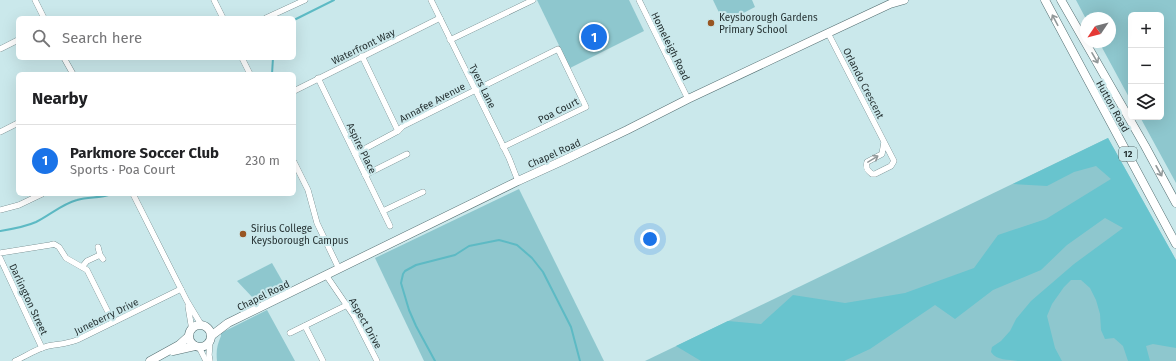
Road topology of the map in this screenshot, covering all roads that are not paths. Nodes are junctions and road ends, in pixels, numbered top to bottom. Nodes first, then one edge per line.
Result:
1 (35, 0) edge
2 (214, 0) edge
3 (305, 0) edge
4 (431, 0) edge
5 (533, 0) edge
6 (639, 0) edge
7 (904, 0) edge
8 (1045, 0) edge
9 (1061, 0) edge
10 (298, 1) edge
11 (892, 2) edge
12 (43, 16) edge
13 (222, 16) edge
14 (270, 16) edge
15 (440, 18) junction
16 (828, 33) junction
17 (450, 40) junction
18 (16, 41) edge
19 (0, 49) edge
20 (558, 49) joint
21 (362, 56) junction
22 (65, 60) edge
23 (243, 60) edge
24 (71, 72) edge
25 (249, 72) edge
26 (318, 78) junction
27 (296, 90) edge
28 (475, 90) junction
29 (688, 99) junction
30 (16, 124) edge
31 (398, 131) junction
32 (0, 132) edge
33 (884, 142) junction
34 (503, 147) junction
35 (355, 154) junction
36 (407, 154) dead end
37 (296, 166) edge
38 (365, 174) junction
39 (518, 181) junction
40 (423, 192) dead end
41 (38, 196) edge
42 (134, 196) edge
43 (1176, 203) edge
44 (0, 210) edge
45 (383, 212) junction
46 (390, 226) dead end
47 (1176, 244) edge
48 (98, 247) dead end
49 (0, 253) edge
50 (0, 258) edge
51 (82, 267) junction
52 (339, 269) junction
53 (326, 275) junction
54 (181, 289) junction
55 (187, 301) junction
56 (347, 305) junction
57 (113, 322) junction
58 (228, 323) junction
59 (305, 326) junction
60 (204, 327) junction
61 (190, 333) junction
62 (290, 333) dead end
63 (210, 338) junction
64 (197, 347) junction
65 (42, 348) junction
66 (163, 355) junction
67 (15, 361) edge
68 (150, 361) edge
69 (206, 361) edge
70 (210, 361) edge
71 (323, 361) edge
72 (377, 361) edge

1 - 12 street
2 - 13 street
3 - 10 street
4 - 15 street, Tyers Lane
5 - 17 street
6 - 29 street, Homeleigh Road
7 - 11 main road, Chapel Road
47 -> 8 main road, Hutton Road / 12
9 -> 43 main road, Hutton Road / 12
10 - 14 street
11 - 16 main road, Chapel Road
15 - 17 street, Tyers Lane
15 - 21 street, Waterfront Way
16 - 29 main road, Chapel Road
16 - 33 street, Orlando Crescent
17 - 28 street, Tyers Lane
18 - 19 street
20 - 28 street, Annafee Avenue
20 - 34 street, Poa Court
21 - 26 street, Waterfront Way
21 - 31 street
22 - 24 street
23 - 25 street
26 - 27 street, Waterfront Way
26 - 35 street, Aspire Place
28 - 31 street, Annafee Avenue
28 - 34 street, Tyers Lane
29 - 39 main road, Chapel Road
30 - 32 street
31 - 35 street, Annafee Avenue
33 -> 33 street, Orlando Crescent
34 - 39 street, Tyers Lane
35 - 38 street, Aspire Place
36 - 38 street
37 - 52 street
38 - 45 street, Aspire Place
39 - 52 main road, Chapel Road
40 - 45 street
41 - 44 street
42 - 54 street
45 - 46 street, Aspire Place
48 - 51 street
49 - 51 street
50 - 65 street, Darlington Street
51 - 57 street
52 - 53 main road, Chapel Road
53 - 56 street, Aspect Drive
53 - 58 main road, Chapel Road
54 - 55 street
54 - 57 street, Juneberry Drive
55 - 60 street
55 - 61 street
56 - 59 street
56 - 72 street, Aspect Drive
57 - 65 street, Juneberry Drive
58 - 60 main road, Chapel Road
58 - 63 main road, Chapel Road
59 - 62 street
59 - 71 street
60 - 61 main road
60 - 63 main road
61 - 64 main road
61 - 66 main road
63 - 64 main road
63 - 70 street
64 - 66 main road
64 - 69 street
65 - 67 street, Juneberry Drive
66 - 68 main road

